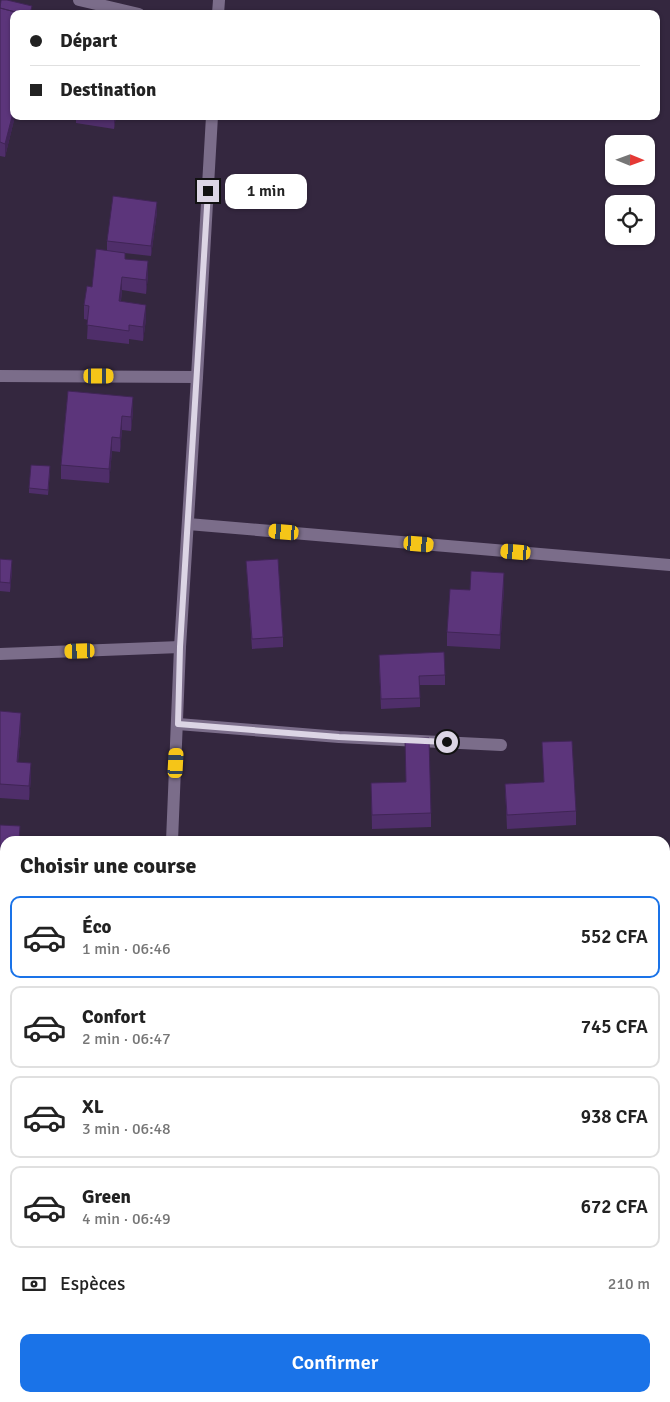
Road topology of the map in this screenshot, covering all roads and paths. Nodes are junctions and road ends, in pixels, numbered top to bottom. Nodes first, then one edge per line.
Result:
1 (79, 0) edge
2 (123, 10) edge
3 (212, 120) edge
4 (0, 376) edge
5 (197, 377) junction
6 (188, 524) junction
7 (670, 565) edge
8 (180, 647) junction
9 (0, 654) edge
10 (178, 724) junction
11 (501, 745) dead end
12 (172, 836) edge

1 - 2 street
3 - 5 street
4 - 5 street
5 - 6 street
6 - 7 street
6 - 8 street
8 - 9 street
8 - 10 street
10 - 11 street
10 - 12 street

